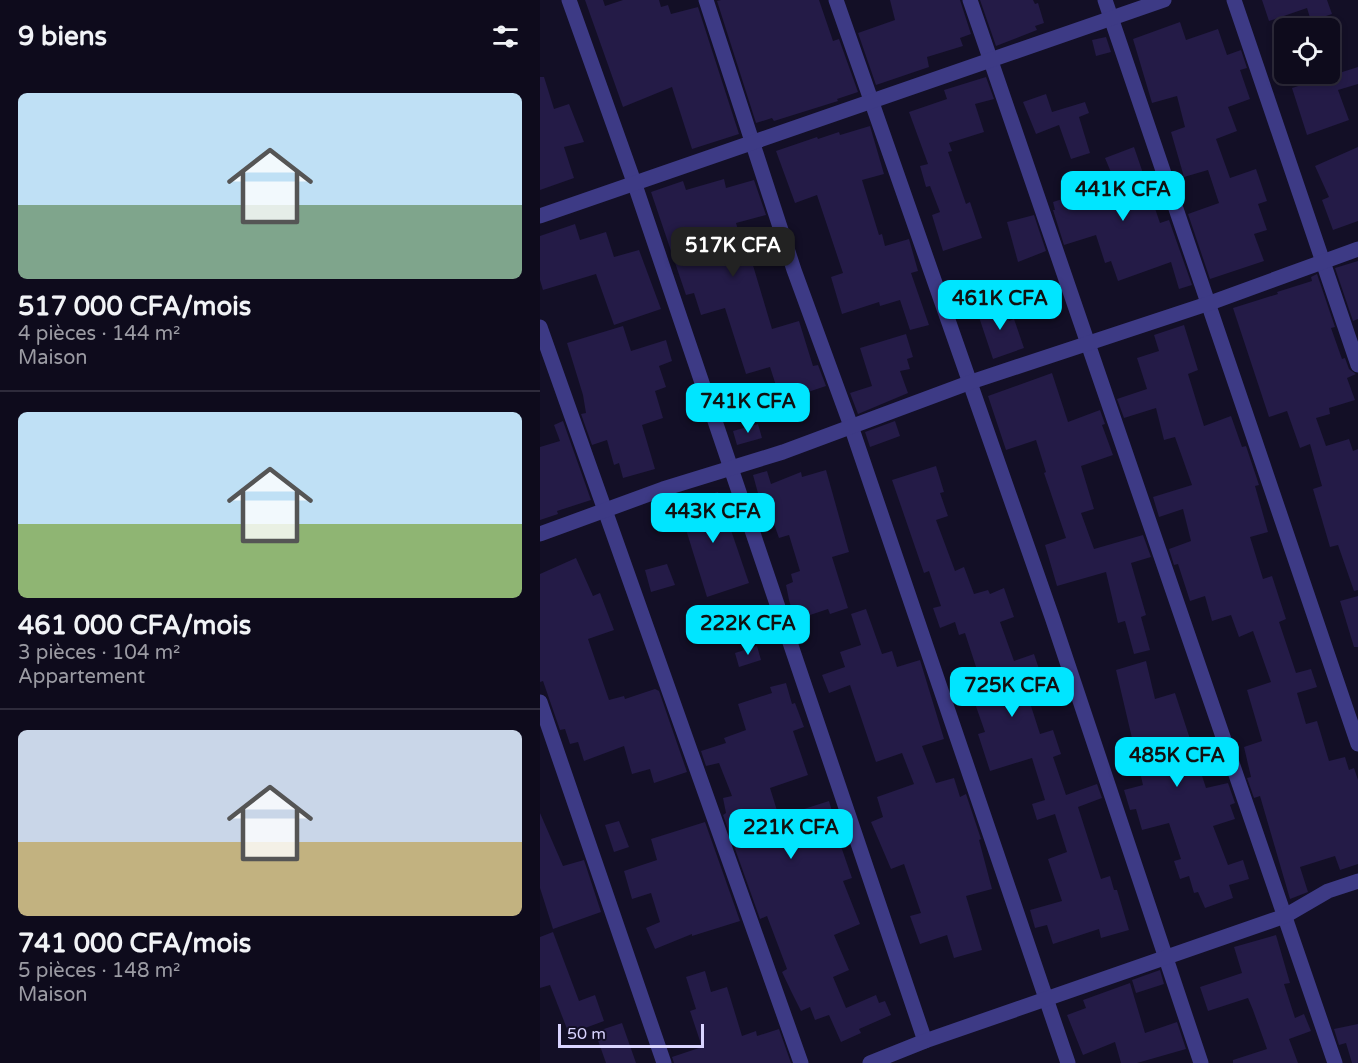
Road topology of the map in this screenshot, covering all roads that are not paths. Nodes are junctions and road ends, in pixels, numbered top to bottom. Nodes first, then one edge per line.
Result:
1 (569, 0) edge
2 (706, 0) edge
3 (836, 0) edge
4 (970, 0) edge
5 (1105, 0) edge
6 (1164, 0) edge
7 (1234, 0) edge
8 (1111, 16) junction
9 (991, 59) junction
10 (870, 102) junction
11 (754, 142) junction
12 (634, 182) junction
13 (540, 216) edge
14 (1358, 249) edge
15 (1322, 261) junction
16 (1210, 303) junction
17 (540, 327) edge
18 (1090, 343) junction
19 (1358, 365) edge
20 (971, 382) junction
21 (851, 426) junction
22 (729, 469) junction
23 (605, 511) junction
24 (540, 534) edge
25 (540, 702) edge
26 (1358, 744) edge
27 (1358, 881) edge
28 (1285, 916) junction
29 (1165, 959) junction
30 (1044, 999) junction
31 (925, 1041) junction
32 (664, 1063) edge
33 (801, 1063) edge
34 (870, 1063) edge
35 (1068, 1063) edge
36 (1201, 1063) edge
37 (1335, 1063) edge

1 - 12 street
2 - 11 street
3 - 10 street
4 - 9 street
5 - 8 street
6 - 8 street
7 - 15 street
8 - 9 street
8 - 16 street
9 - 10 street
9 - 18 street
10 - 11 street
10 - 20 street
11 - 12 street
11 - 21 street
12 - 13 street
12 - 22 street
14 - 15 street
15 - 16 street
15 - 19 street
16 - 18 street
16 - 26 street
17 - 23 street
18 - 20 street
18 - 28 street
20 - 21 street
20 - 29 street
21 - 22 street
21 - 30 street
22 - 23 street
22 - 31 street
23 - 24 street
23 - 33 street
25 - 32 street
27 - 28 street
28 - 29 street
28 - 37 street
29 - 30 street
29 - 36 street
30 - 31 street
30 - 35 street
31 - 34 street

